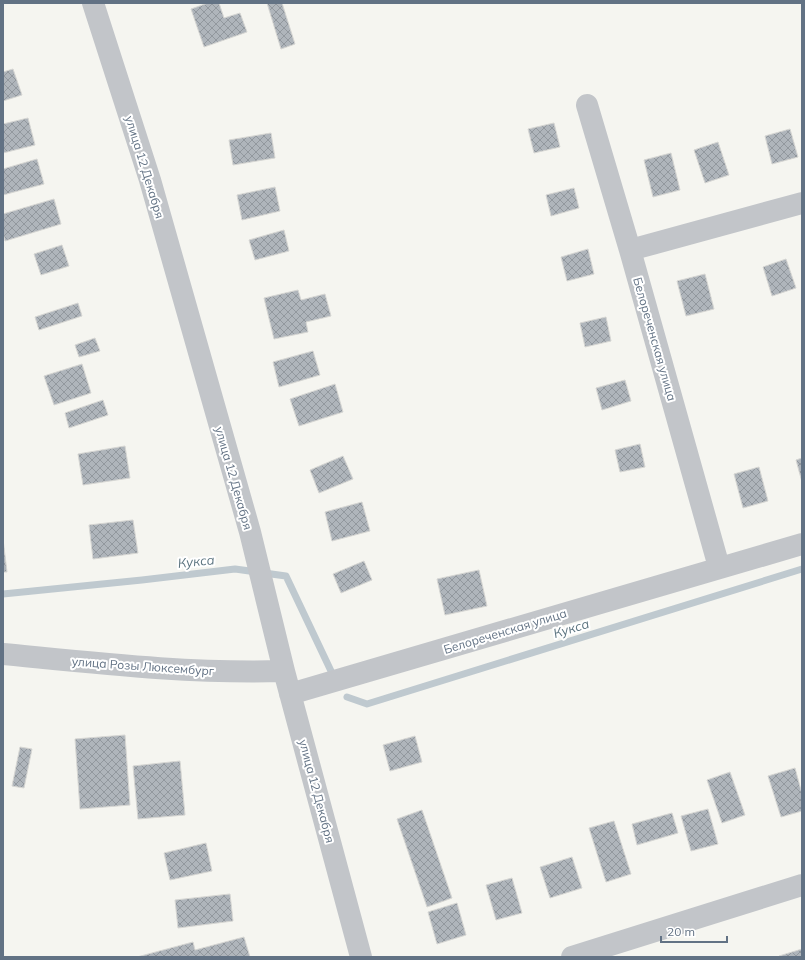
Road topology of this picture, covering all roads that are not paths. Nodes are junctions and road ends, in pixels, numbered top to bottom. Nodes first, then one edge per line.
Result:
1 (93, 3) edge
2 (587, 105) dead end
3 (802, 204) edge
4 (630, 250) junction
5 (802, 544) edge
6 (719, 567) junction
7 (3, 654) edge
8 (284, 671) junction
9 (290, 694) junction
10 (802, 885) edge
11 (361, 957) edge
12 (572, 957) edge

1 - 8 street, улица 12 Декабря
2 - 4 street, Белореченская улица
3 - 4 street
4 - 6 street, Белореченская улица
5 - 6 street, Белореченская улица
6 - 9 street, Белореченская улица
7 - 8 street, улица Розы Люксембург
8 - 9 street, улица 12 Декабря
9 - 11 street, улица 12 Декабря
10 - 12 street

